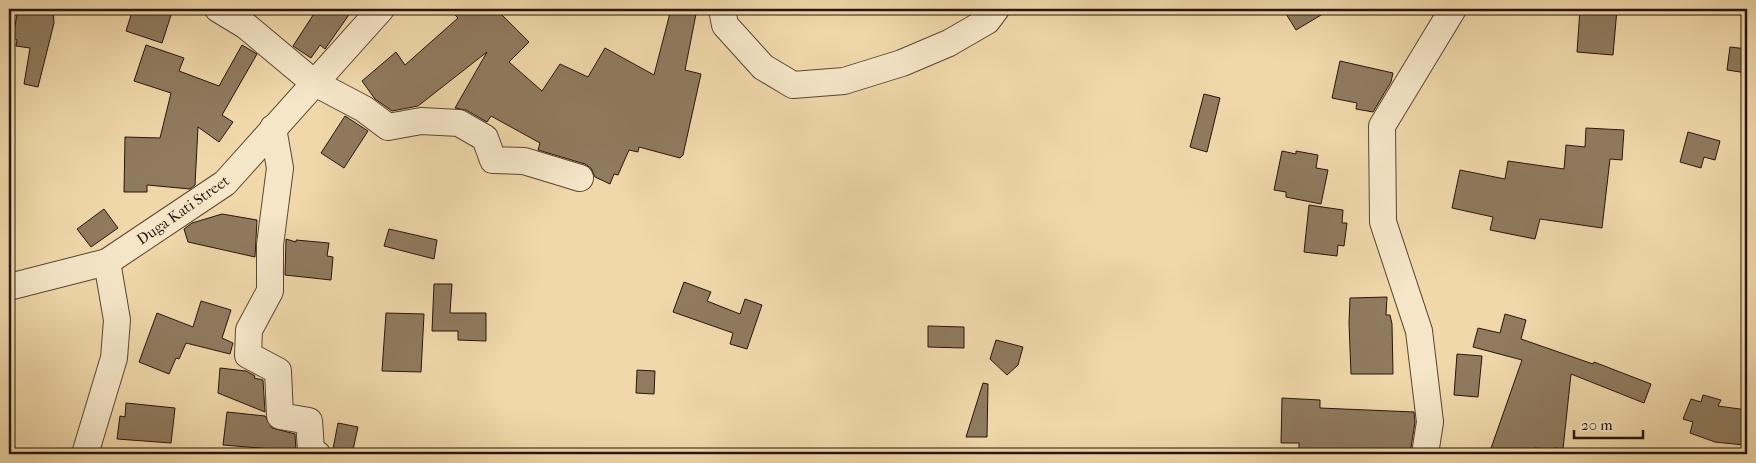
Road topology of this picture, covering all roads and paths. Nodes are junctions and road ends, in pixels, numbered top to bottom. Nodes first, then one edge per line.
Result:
1 (218, 9) edge
2 (381, 9) edge
3 (722, 9) edge
4 (996, 9) edge
5 (1453, 9) edge
6 (313, 82) junction
7 (273, 128) junction
8 (580, 178) dead end
9 (107, 262) junction
10 (9, 286) edge
11 (85, 454) edge
12 (317, 454) edge
13 (1425, 454) edge

1 - 6 street
2 - 6 street, Duga Kati Street
3 - 4 street
5 - 13 street
6 - 7 street, Duga Kati Street
6 - 8 street
7 - 9 street, Duga Kati Street
7 - 12 street
9 - 10 street, Duga Kati Street
9 - 11 street

